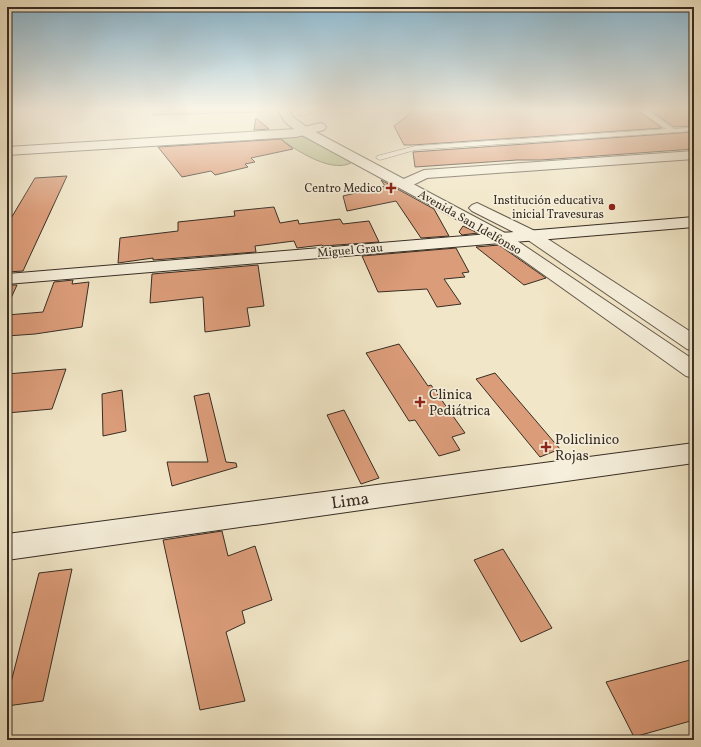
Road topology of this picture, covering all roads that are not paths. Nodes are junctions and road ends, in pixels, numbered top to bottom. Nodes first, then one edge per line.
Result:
1 (122, 144) edge
2 (340, 144) edge
3 (347, 144) edge
4 (478, 144) edge
5 (7, 151) edge
6 (694, 155) edge
7 (380, 158) junction
8 (410, 181) junction
9 (694, 222) edge
10 (531, 235) junction
11 (501, 237) junction
12 (7, 279) edge
13 (694, 344) edge
14 (694, 371) edge
15 (694, 453) edge
16 (7, 547) edge

1 - 5 street
2 - 8 street, Avenida San Idelfonso
3 - 7 street, Avenida San Idelfonso
4 - 7 lane
6 - 8 street
7 - 8 street, Avenida San Idelfonso
8 - 10 street, Avenida San Idelfonso
8 - 11 street, Avenida San Idelfonso
9 - 10 street, Miguel Grau
10 - 11 street, Miguel Grau
10 - 13 street, Avenida San Idelfonso
11 - 12 street, Miguel Grau
11 - 14 street, Avenida San Idelfonso
15 - 16 street, Lima

